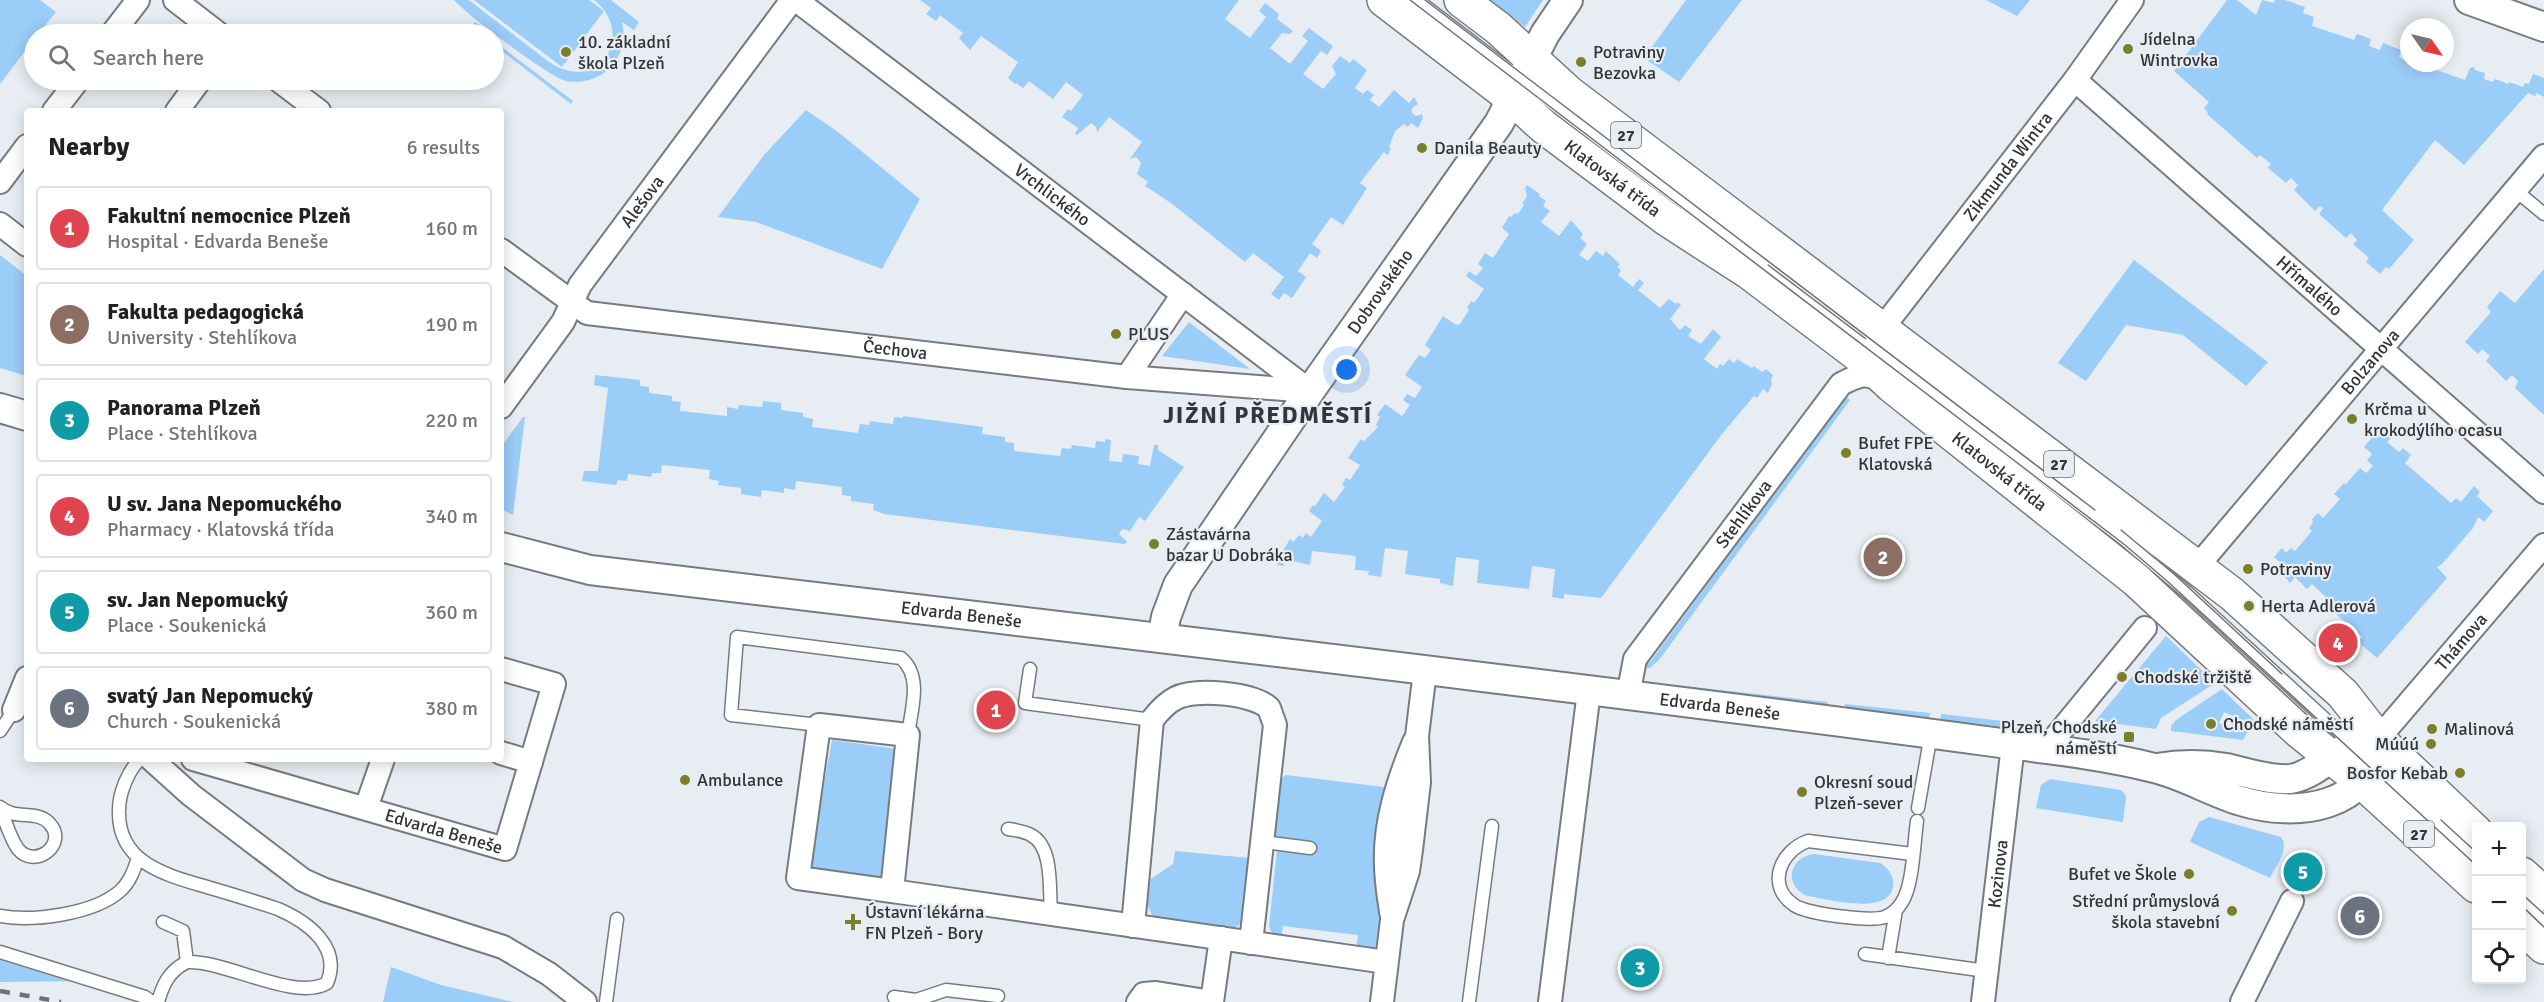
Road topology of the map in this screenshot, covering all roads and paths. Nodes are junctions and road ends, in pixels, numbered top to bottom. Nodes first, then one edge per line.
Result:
1 (138, 0) edge
2 (175, 0) edge
3 (794, 0) edge
4 (1384, 0) edge
5 (1417, 0) edge
6 (1461, 0) edge
7 (1568, 0) edge
8 (2132, 0) edge
9 (2469, 0) edge
10 (120, 24) edge
11 (206, 24) edge
12 (2544, 27) edge
13 (1522, 79) junction
14 (2075, 80) junction
15 (70, 90) edge
16 (193, 90) edge
17 (291, 90) edge
18 (56, 108) edge
19 (179, 108) edge
20 (315, 108) edge
21 (24, 150) edge
22 (2544, 156) edge
23 (0, 182) edge
24 (2515, 190) junction
25 (2544, 214) edge
26 (0, 224) edge
27 (24, 243) edge
28 (504, 252) edge
29 (1774, 272) dead end
30 (1183, 294) junction
31 (572, 304) junction
32 (1868, 343) junction
33 (2382, 350) junction
34 (1127, 377) junction
35 (1892, 386) junction
36 (1310, 391) junction
37 (504, 403) edge
38 (0, 408) edge
39 (24, 415) edge
40 (2544, 492) edge
41 (2544, 544) edge
42 (504, 548) edge
43 (2171, 597) junction
44 (1162, 638) junction
45 (1030, 669) dead end
46 (504, 670) edge
47 (1425, 670) junction
48 (24, 685) edge
49 (1589, 691) junction
50 (1628, 696) junction
51 (14, 709) edge
52 (1152, 720) junction
53 (819, 725) junction
54 (0, 730) edge
55 (1931, 734) junction
56 (908, 735) junction
57 (2013, 745) junction
58 (2045, 750) junction
59 (504, 754) edge
60 (2360, 757) junction
61 (138, 762) edge
62 (154, 762) edge
63 (213, 762) edge
64 (382, 762) edge
65 (531, 762) junction
66 (247, 767) edge
67 (2157, 768) junction
68 (0, 807) edge
69 (366, 808) junction
70 (1492, 826) dead end
71 (1008, 829) dead end
72 (2472, 829) edge
73 (1264, 842) junction
74 (1310, 848) dead end
75 (1912, 854) junction
76 (2472, 855) edge
77 (138, 858) junction
78 (2524, 876) edge
79 (2472, 882) edge
80 (892, 891) junction
81 (2544, 894) edge
82 (2292, 901) dead end
83 (2526, 903) edge
84 (1896, 910) junction
85 (1051, 914) junction
86 (0, 916) edge
87 (617, 919) dead end
88 (2544, 920) edge
89 (162, 922) dead end
90 (1133, 926) junction
91 (2525, 930) edge
92 (1221, 938) junction
93 (1251, 942) junction
94 (2544, 947) edge
95 (0, 952) edge
96 (1865, 954) dead end
97 (1888, 958) junction
98 (187, 962) junction
99 (1386, 962) junction
100 (1986, 971) junction
101 (945, 996) edge
102 (998, 996) dead end
103 (894, 998) dead end
104 (153, 1002) edge
105 (158, 1002) edge
106 (585, 1002) edge
107 (606, 1002) edge
108 (1138, 1002) edge
109 (1214, 1002) edge
110 (1382, 1002) edge
111 (1469, 1002) edge
112 (1550, 1002) edge
113 (1983, 1002) edge
114 (2242, 1002) edge

1 - 10 street
2 - 11 street
3 - 30 street, Vrchlického
3 - 31 street, Alešova
4 - 13 main road, Klatovská třída / 27
5 - 13 lane, Klatovská třída
6 - 13 main road, Klatovská třída / 27
7 - 13 street, Dobrovského
8 - 14 street, Zikmunda Wintra
9 - 12 street
13 - 29 lane, Klatovská třída
13 - 32 main road, Klatovská třída / 27
13 - 32 main road, Klatovská třída / 27
13 - 36 street, Dobrovského
14 - 32 street, Zikmunda Wintra
14 - 33 street, Hřímalého
15 - 18 street
16 - 19 street
17 - 20 street
21 - 23 street
22 - 24 street, Bolzanova
24 - 25 lane
24 - 33 street, Bolzanova
26 - 27 street
28 - 31 street, Čechova
30 - 34 street
30 - 36 street, Vrchlického
31 - 34 street, Čechova
31 - 37 street, Alešova
32 - 35 main road, Klatovská třída / 27
32 - 43 main road, Klatovská třída / 27
33 - 40 street, Hřímalého
33 - 43 street, Bolzanova
34 - 36 street, Čechova
35 - 43 main road, Klatovská třída / 27
35 - 50 street, Stehlíkova
36 - 44 street, Dobrovského
38 - 39 street
41 - 60 street, Thámova
42 - 44 street, Edvarda Beneše
43 - 58 street
43 - 60 main road, Klatovská třída / 27
43 - 60 main road, Klatovská třída / 27
44 - 47 street, Edvarda Beneše
45 - 52 lane
46 - 65 street, Edvarda Beneše
47 - 49 street, Edvarda Beneše
47 - 99 street
48 - 51 street
49 - 50 street, Edvarda Beneše
49 - 112 street
50 - 55 street, Edvarda Beneše
51 - 54 lane
52 - 73 street
52 - 90 street
53 - 56 street
53 - 56 lane
53 - 80 street
55 - 57 street, Edvarda Beneše
55 - 75 lane
56 - 80 street
57 - 58 street
57 - 100 street, Kozinova
58 - 67 street
59 - 65 street
60 - 67 street
60 - 67 street
60 - 72 main road, Klatovská třída / 27
60 - 76 lane, Klatovská třída
60 - 79 main road, Klatovská třída / 27
61 - 77 lane
62 - 106 street
63 - 66 street, Edvarda Beneše
64 - 69 street, Edvarda Beneše
65 - 69 street, Edvarda Beneše
66 - 69 street, Edvarda Beneše
68 - 68 lane
70 - 111 lane
71 - 85 lane
73 - 74 lane
73 - 93 street
75 - 84 lane
75 - 84 lane
77 - 86 lane
77 - 98 lane
78 - 81 main road
80 - 85 street
82 - 114 street
83 - 88 lane
84 - 97 lane
85 - 90 street
87 - 107 lane
89 - 98 lane
90 - 92 street
91 - 94 main road
92 - 93 street
92 - 109 street
93 - 99 street
95 - 104 lane
96 - 97 lane
97 - 100 lane
98 - 105 lane
99 - 110 street
100 - 113 street, Kozinova
101 - 102 lane
101 - 103 lane
108 - 109 street

